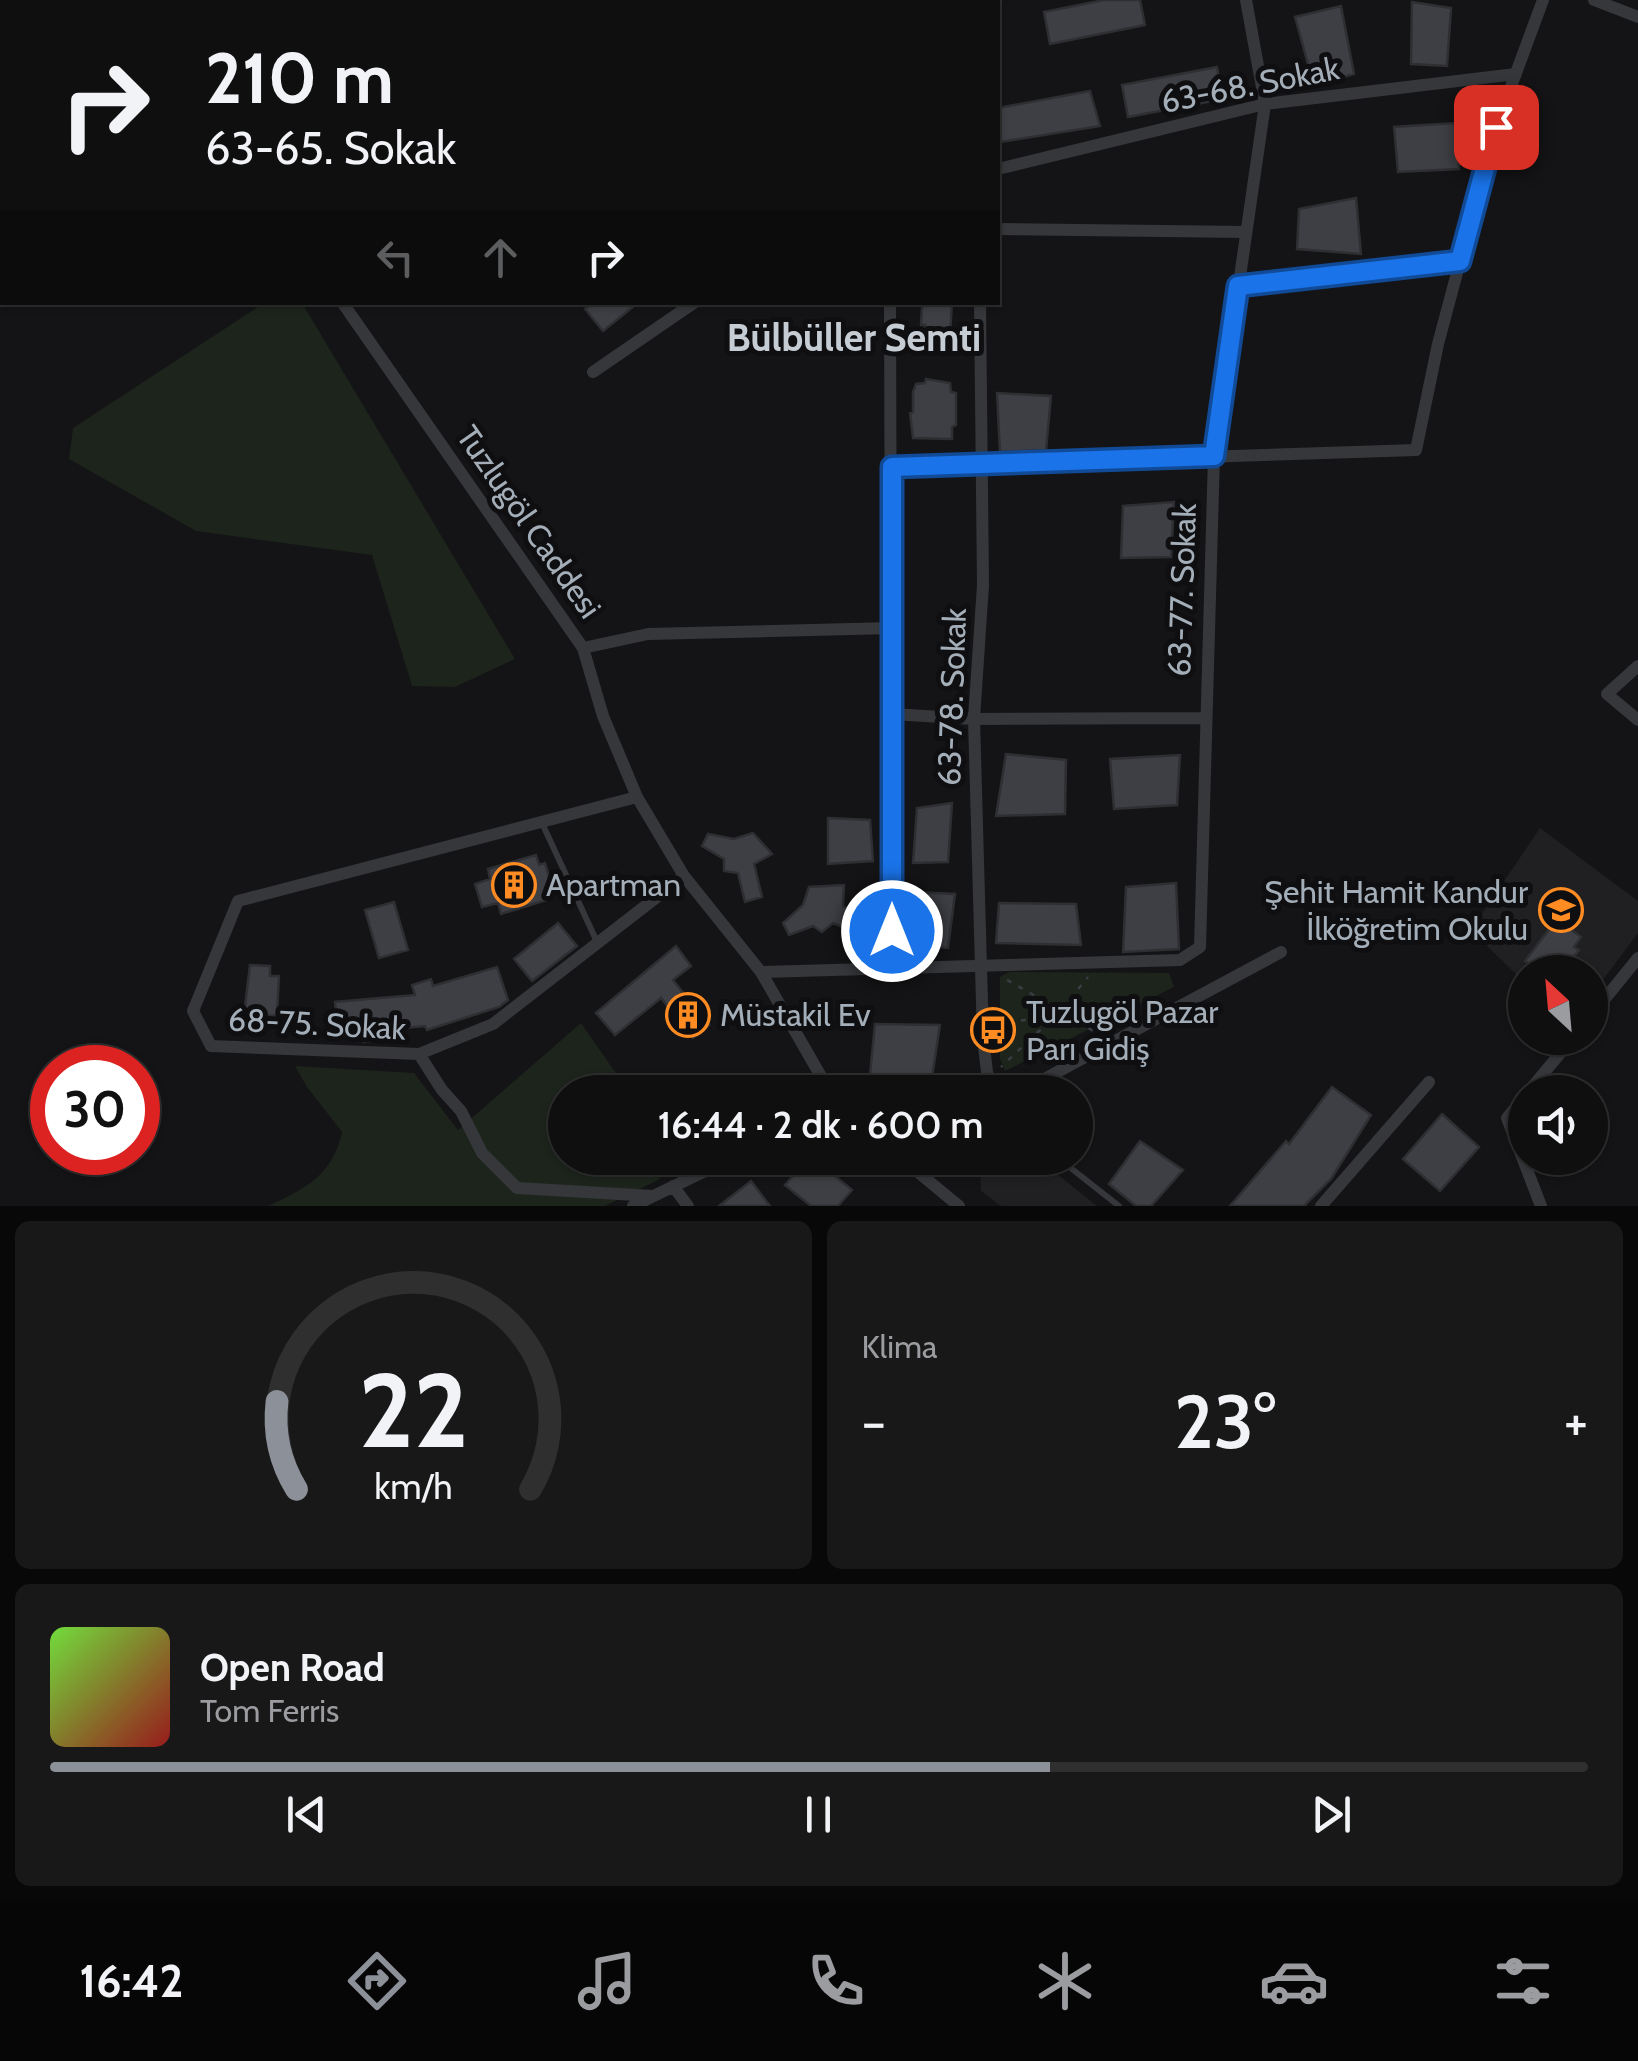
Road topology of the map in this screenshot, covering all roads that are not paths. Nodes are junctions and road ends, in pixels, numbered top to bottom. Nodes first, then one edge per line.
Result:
1 (1246, 0) edge
2 (1594, 0) edge
3 (1541, 1) edge
4 (1638, 17) edge
5 (1516, 74) junction
6 (1264, 104) junction
7 (1000, 169) edge
8 (1000, 229) edge
9 (1246, 232) junction
10 (1460, 261) junction
11 (1238, 286) junction
12 (344, 305) edge
13 (691, 305) edge
14 (890, 305) edge
15 (980, 305) edge
16 (594, 372) dead end
17 (1214, 456) junction
18 (980, 465) junction
19 (892, 467) junction
20 (892, 628) junction
21 (584, 648) junction
22 (1638, 666) edge
23 (892, 714) junction
24 (974, 718) junction
25 (1205, 718) junction
26 (1638, 720) edge
27 (637, 797) junction
28 (542, 822) junction
29 (684, 876) junction
30 (598, 944) junction
31 (1280, 952) dead end
32 (1638, 958) edge
33 (982, 964) junction
34 (892, 967) junction
35 (761, 972) junction
36 (1608, 994) edge
37 (419, 1054) junction
38 (1559, 1055) edge
39 (820, 1075) edge
40 (990, 1075) edge
41 (1052, 1075) edge
42 (1542, 1075) edge
43 (1429, 1082) dead end
44 (697, 1175) edge
45 (922, 1175) edge
46 (1080, 1175) edge
47 (1530, 1175) edge
48 (674, 1186) junction
49 (653, 1196) junction
50 (633, 1206) edge
51 (688, 1206) edge
52 (959, 1206) edge
53 (1119, 1206) edge
54 (1321, 1206) edge
55 (1542, 1206) edge

1 - 6 street, 63-77. Sokak
2 - 4 street
3 - 5 street
5 - 6 street, 63-68. Sokak
5 - 10 street
6 - 7 street, 63-68. Sokak
6 - 9 street, 63-77. Sokak
8 - 9 street
9 - 11 street, 63-77. Sokak
10 - 11 street
10 - 17 street
11 - 17 street, 63-77. Sokak
12 - 21 street, Tuzlugöl Caddesi
13 - 16 street
14 - 19 street
15 - 18 street, 63-78. Sokak
17 - 18 street
17 - 25 street, 63-77. Sokak
18 - 19 street
18 - 24 street, 63-78. Sokak
19 - 20 street
20 - 21 street
20 - 23 street
21 - 27 street, Tuzlugöl Caddesi
22 - 26 street
23 - 24 street
23 - 34 street
24 - 25 street
24 - 33 street, 63-78. Sokak
25 - 33 street, 63-77. Sokak
27 - 28 street
27 - 29 street, Tuzlugöl Caddesi
28 - 30 lane
28 - 37 street, 68-75. Sokak
29 - 30 street
29 - 35 street, Tuzlugöl Caddesi
30 - 37 street
31 - 41 street
32 - 36 street
33 - 34 street
33 - 40 street, 63-78. Sokak
34 - 35 street
35 - 39 street, Tuzlugöl Caddesi
37 - 49 street, 68-75. Sokak
38 - 42 street
43 - 54 street
44 - 48 street
45 - 52 street
46 - 53 lane
47 - 55 street
48 - 49 street
48 - 51 street
49 - 50 street

